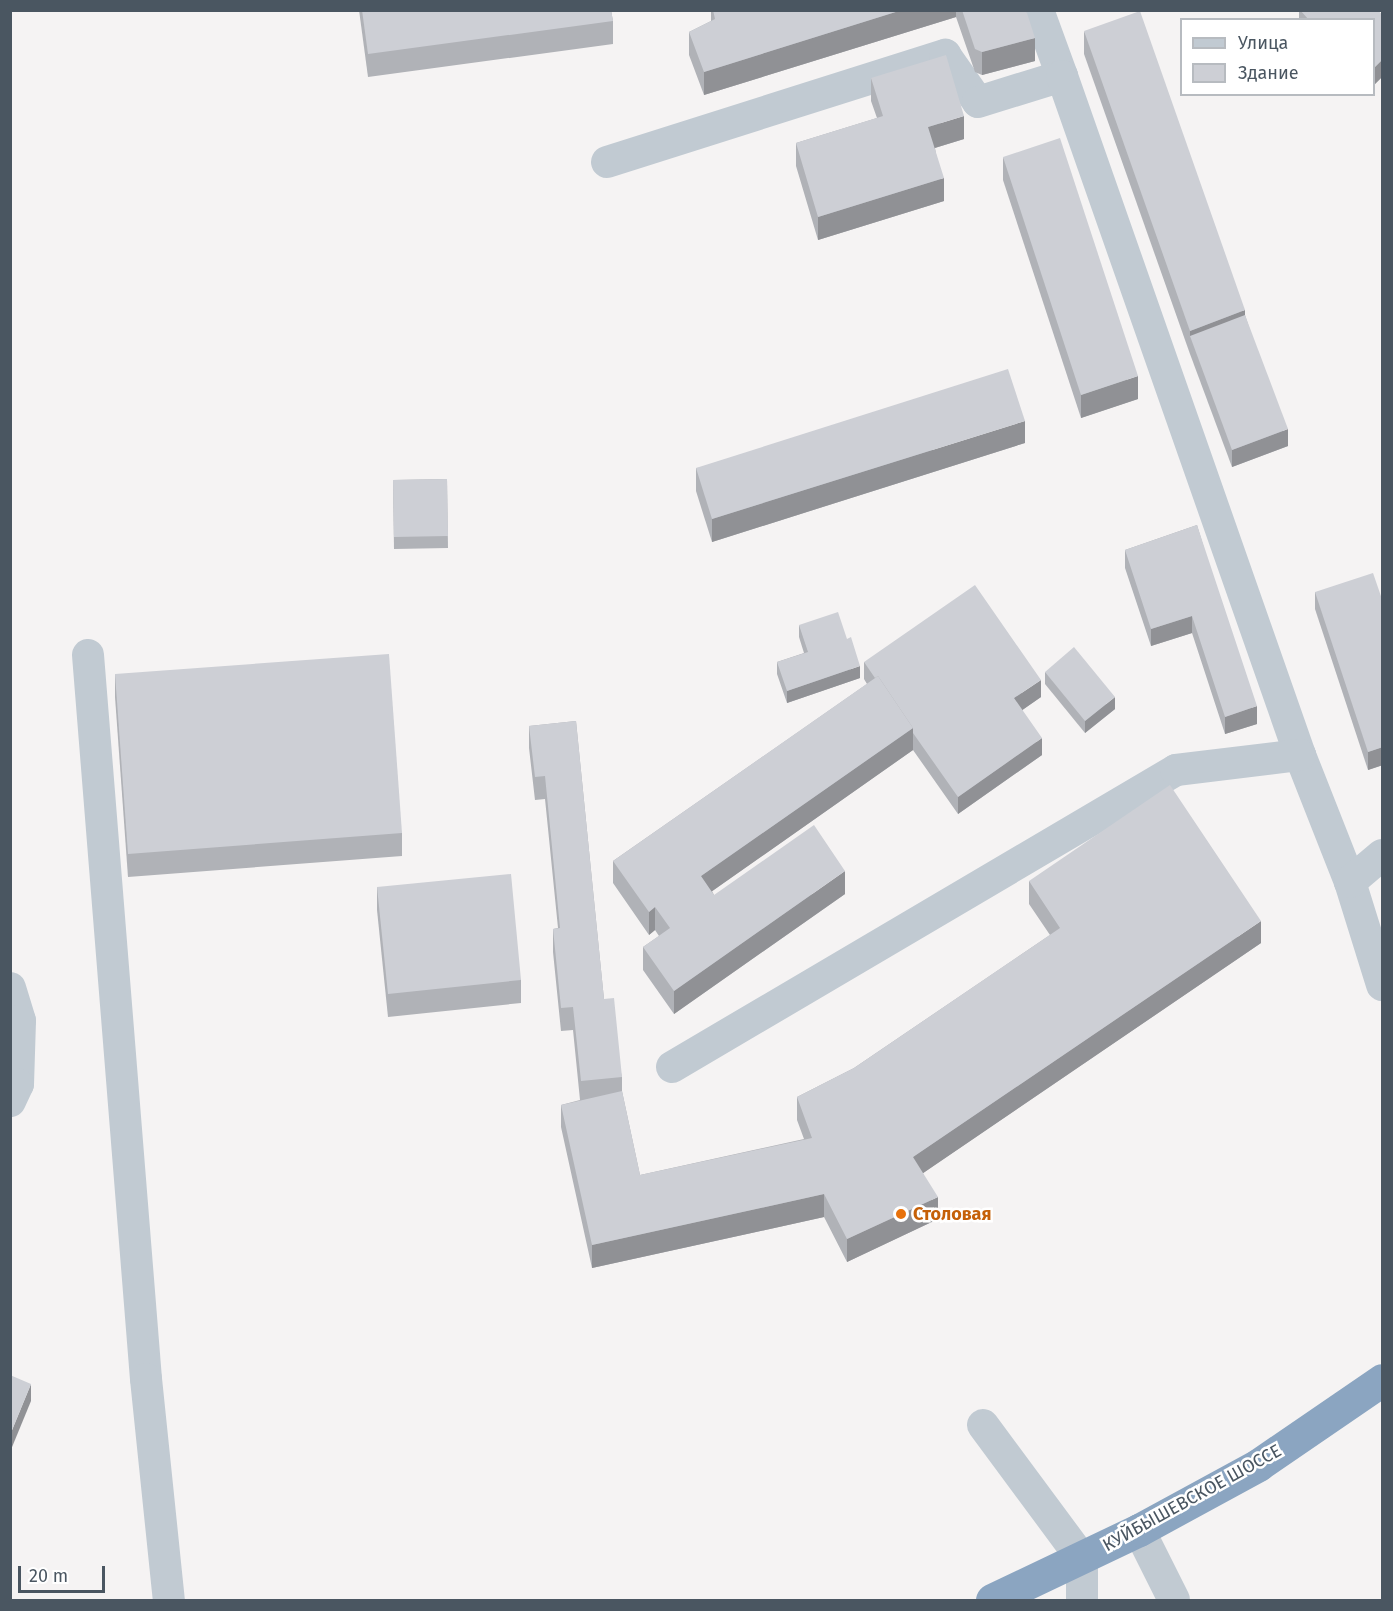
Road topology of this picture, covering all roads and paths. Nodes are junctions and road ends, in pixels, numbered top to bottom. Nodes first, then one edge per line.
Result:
1 (1038, 10) edge
2 (1062, 76) junction
3 (607, 162) dead end
4 (88, 656) dead end
5 (1300, 755) junction
6 (1383, 855) edge
7 (1350, 882) junction
8 (1383, 985) edge
9 (10, 988) edge
10 (672, 1067) dead end
11 (10, 1101) edge
12 (1383, 1380) edge
13 (983, 1425) dead end
14 (1139, 1530) junction
15 (1082, 1559) junction
16 (169, 1600) edge
17 (992, 1600) edge
18 (1082, 1600) edge
19 (1174, 1600) edge

1 - 2 lane
2 - 3 lane
2 - 5 lane
4 - 16 lane
5 - 7 lane
5 - 10 lane
6 - 7 lane
7 - 8 lane
9 - 11 lane
12 - 14 highway, КУЙБЫШЕВСКОЕ ШОССЕ
13 - 15 lane
14 - 15 highway, КУЙБЫШЕВСКОЕ ШОССЕ
14 - 19 lane
15 - 17 highway, КУЙБЫШЕВСКОЕ ШОССЕ
15 - 18 lane

